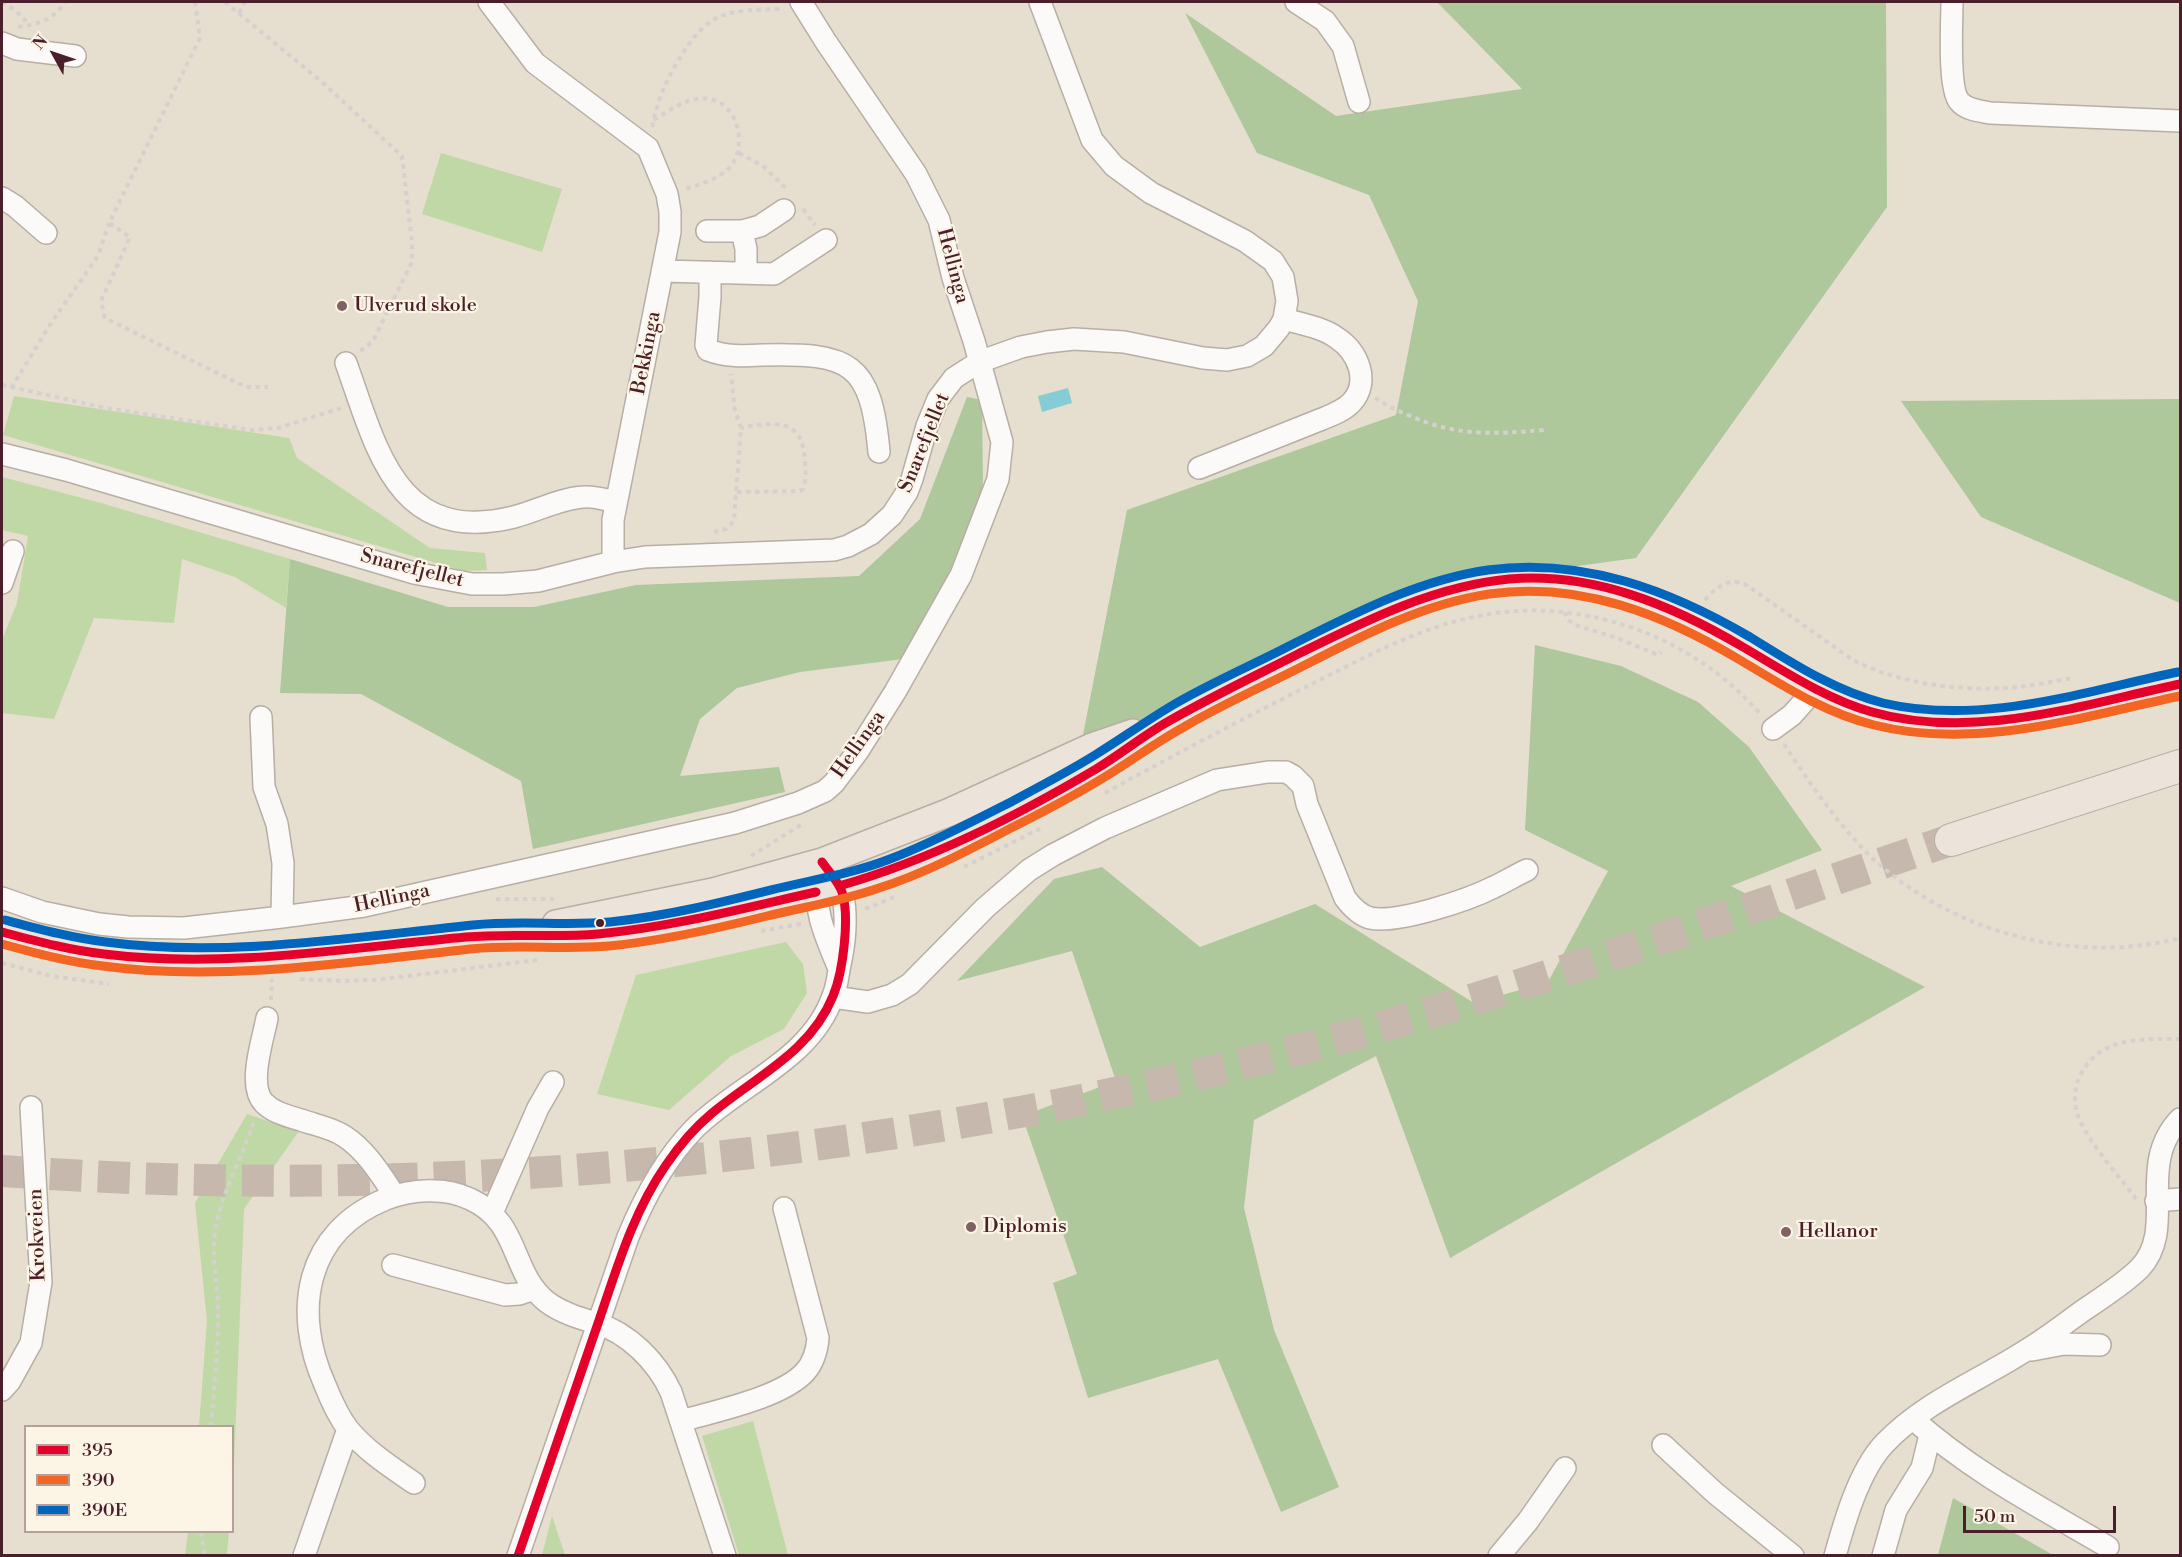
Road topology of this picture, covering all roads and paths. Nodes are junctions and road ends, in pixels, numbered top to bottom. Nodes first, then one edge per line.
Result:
1 (2, 2) edge
2 (65, 2) edge
3 (195, 2) edge
4 (225, 2) edge
5 (245, 2) edge
6 (489, 2) edge
7 (1040, 2) edge
8 (1296, 2) edge
9 (1952, 2) edge
10 (803, 5) edge
11 (239, 13) junction
12 (30, 25) junction
13 (7, 35) edge
14 (75, 56) dead end
15 (1359, 102) dead end
16 (653, 120) junction
17 (2181, 121) edge
18 (648, 148) junction
19 (667, 194) junction
20 (2, 198) edge
21 (784, 210) dead end
22 (109, 223) junction
23 (707, 231) dead end
24 (742, 231) junction
25 (46, 232) dead end
26 (826, 240) dead end
27 (663, 271) junction
28 (710, 272) junction
29 (746, 273) junction
30 (1284, 319) junction
31 (730, 356) junction
32 (980, 362) junction
33 (346, 363) joint
34 (2, 385) edge
35 (1360, 386) junction
36 (268, 387) dead end
37 (11, 388) junction
38 (360, 402) junction
39 (741, 428) junction
40 (1545, 430) dead end
41 (879, 452) dead end
42 (2, 454) edge
43 (1199, 468) dead end
44 (737, 492) junction
45 (616, 501) junction
46 (709, 533) dead end
47 (13, 551) dead end
48 (614, 561) junction
49 (2, 583) edge
50 (1705, 600) dead end
51 (1565, 612) junction
52 (1661, 652) dead end
53 (2073, 678) dead end
54 (2181, 684) edge
55 (1815, 689) junction
56 (261, 717) dead end
57 (1167, 722) junction
58 (1773, 729) junction
59 (2181, 766) edge
60 (1096, 798) dead end
61 (802, 824) dead end
62 (1046, 825) dead end
63 (1950, 840) tunnel mouth
64 (748, 857) dead end
65 (822, 862) junction
66 (962, 868) dead end
67 (1527, 870) dead end
68 (827, 889) junction
69 (902, 894) dead end
70 (2, 898) edge
71 (490, 898) dead end
72 (556, 898) dead end
73 (861, 910) dead end
74 (282, 917) junction
75 (2, 932) edge
76 (514, 934) junction
77 (2181, 938) edge
78 (2, 963) edge
79 (109, 984) dead end
80 (833, 997) junction
81 (267, 1018) dead end
82 (2181, 1039) edge
83 (553, 1082) dead end
84 (263, 1102) junction
85 (32, 1107) dead end
86 (2181, 1119) edge
87 (395, 1196) junction
88 (2181, 1199) edge
89 (784, 1208) dead end
90 (2156, 1210) junction
91 (492, 1213) junction
92 (393, 1265) dead end
93 (534, 1289) junction
94 (598, 1323) junction
95 (2100, 1345) dead end
96 (2026, 1351) junction
97 (2, 1390) edge
98 (1913, 1419) junction
99 (681, 1420) junction
100 (211, 1425) edge
101 (348, 1429) junction
102 (1930, 1435) junction
103 (1663, 1445) dead end
104 (1565, 1468) dead end
105 (414, 1484) dead end
106 (201, 1533) edge
107 (2108, 1547) dead end
108 (205, 1556) edge
109 (304, 1556) edge
110 (518, 1556) edge
111 (726, 1556) edge
112 (1499, 1556) edge
113 (1793, 1556) edge
114 (1835, 1556) edge
115 (1883, 1556) edge

1 - 12 path
2 - 12 path
3 - 22 path
4 - 11 path
5 - 11 path
6 - 18 street
7 - 30 street
8 - 15 street
9 - 17 street
10 - 16 path
10 - 32 street, Hellinga
11 - 33 path
12 - 13 path
13 - 14 street
16 - 18 path
16 - 19 path
18 - 19 street, Bekkinga
19 - 27 street, Bekkinga
20 - 25 street
21 - 24 street
22 - 36 path
22 - 37 path
23 - 24 street
24 - 29 street
26 - 29 street
27 - 28 street
27 - 45 street, Bekkinga
28 - 29 street
28 - 31 street
30 - 32 street, Snarefjellet
30 - 35 street
31 - 39 path
31 - 41 street
32 - 48 street, Snarefjellet
32 - 74 street, Hellinga
33 - 38 street
34 - 37 path
35 - 40 path
35 - 43 street
37 - 38 path
38 - 45 street
39 - 44 path
39 - 44 path
42 - 48 street, Snarefjellet
44 - 46 path
45 - 48 street, Bekkinga
47 - 49 street
50 - 53 path
51 - 52 path
51 - 58 path
51 - 60 path
54 - 55 main road
55 - 57 main road
55 - 58 street
56 - 74 street
57 - 65 main road
57 - 68 main road
58 - 77 path
59 - 63 highway
61 - 64 path
62 - 66 path
65 - 68 street
65 - 76 main road
67 - 80 street
68 - 76 main road
68 - 80 street
69 - 73 path
70 - 74 street, Hellinga
71 - 72 path
75 - 76 main road
78 - 79 path
80 - 94 street
81 - 84 street
82 - 90 path
83 - 91 street
84 - 87 street
84 - 100 path
85 - 97 street, Krokveien
86 - 90 street
87 - 91 street
87 - 101 street
88 - 90 street
89 - 99 street
90 - 96 street
91 - 93 street
92 - 93 street
93 - 94 street
94 - 99 street
94 - 110 street
95 - 96 street
96 - 98 street
98 - 102 street
98 - 114 street
99 - 111 street
101 - 105 street
101 - 109 street
102 - 107 street
102 - 115 street
103 - 113 street
104 - 112 street
106 - 108 path

